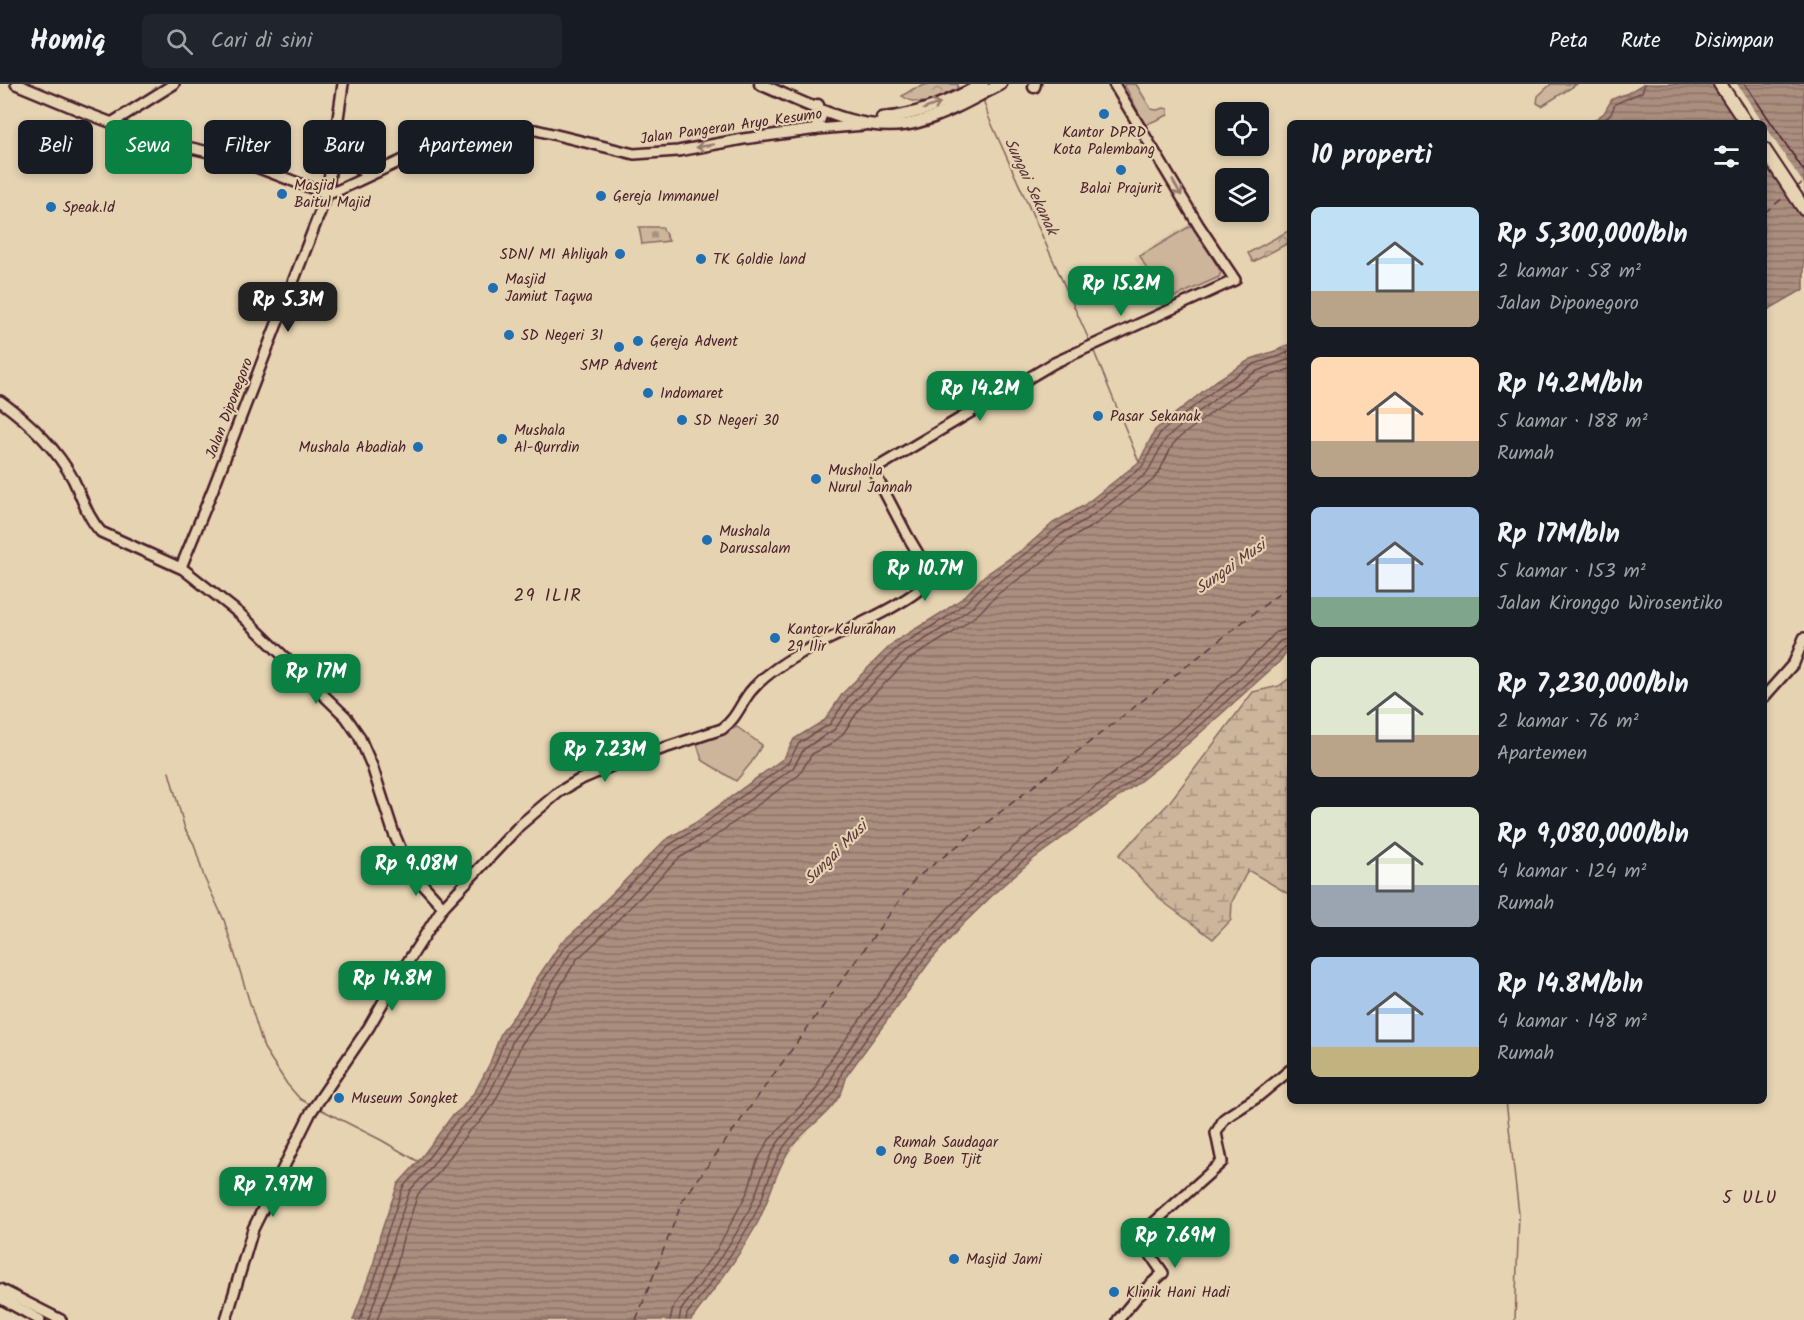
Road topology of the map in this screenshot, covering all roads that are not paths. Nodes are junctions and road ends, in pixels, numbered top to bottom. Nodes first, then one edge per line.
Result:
1 (16, 84) edge
2 (174, 84) edge
3 (343, 84) edge
4 (760, 84) edge
5 (776, 84) edge
6 (1001, 84) edge
7 (1114, 84) edge
8 (1720, 84) edge
9 (1728, 84) edge
10 (986, 87) edge
11 (968, 97) junction
12 (817, 105) junction
13 (131, 110) junction
14 (107, 120) edge
15 (116, 120) edge
16 (129, 120) edge
17 (338, 120) edge
18 (1744, 120) edge
19 (1753, 120) edge
20 (867, 125) junction
21 (816, 129) junction
22 (1767, 141) edge
23 (192, 148) edge
24 (1767, 153) edge
25 (330, 174) edge
26 (369, 175) joint
27 (327, 194) junction
28 (1804, 196) edge
29 (1804, 208) edge
30 (0, 401) edge
31 (182, 568) junction
32 (1804, 638) edge
33 (1767, 694) edge
34 (443, 907) junction
35 (1287, 1072) edge
36 (0, 1289) edge
37 (0, 1298) edge
38 (0, 1304) edge
39 (27, 1320) edge
40 (40, 1320) edge
41 (61, 1320) edge
42 (226, 1320) edge
43 (1118, 1320) edge

1 - 14 street
2 - 13 street
3 - 17 street, Jalan Diponegoro
4 - 12 main road
5 - 12 main road
6 - 10 main road
7 -> 34 street
8 - 18 highway
9 - 19 highway
10 - 11 main road
12 -> 11 main road
11 - 20 main road
12 - 20 main road
12 - 21 main road
13 - 15 street
13 - 16 street
20 - 21 street, Jalan Pangeran Aryo Kesumo
21 -> 26 street, Jalan Pangeran Aryo Kesumo
22 - 28 highway
23 - 27 street
24 - 29 highway
25 - 27 street, Jalan Diponegoro
26 - 27 street, Jalan Pangeran Aryo Kesumo
27 - 31 street, Jalan Diponegoro
30 - 31 street
31 - 34 street
32 - 33 street
34 - 42 street
35 - 43 street
36 - 41 street
37 - 40 street
38 - 39 street

